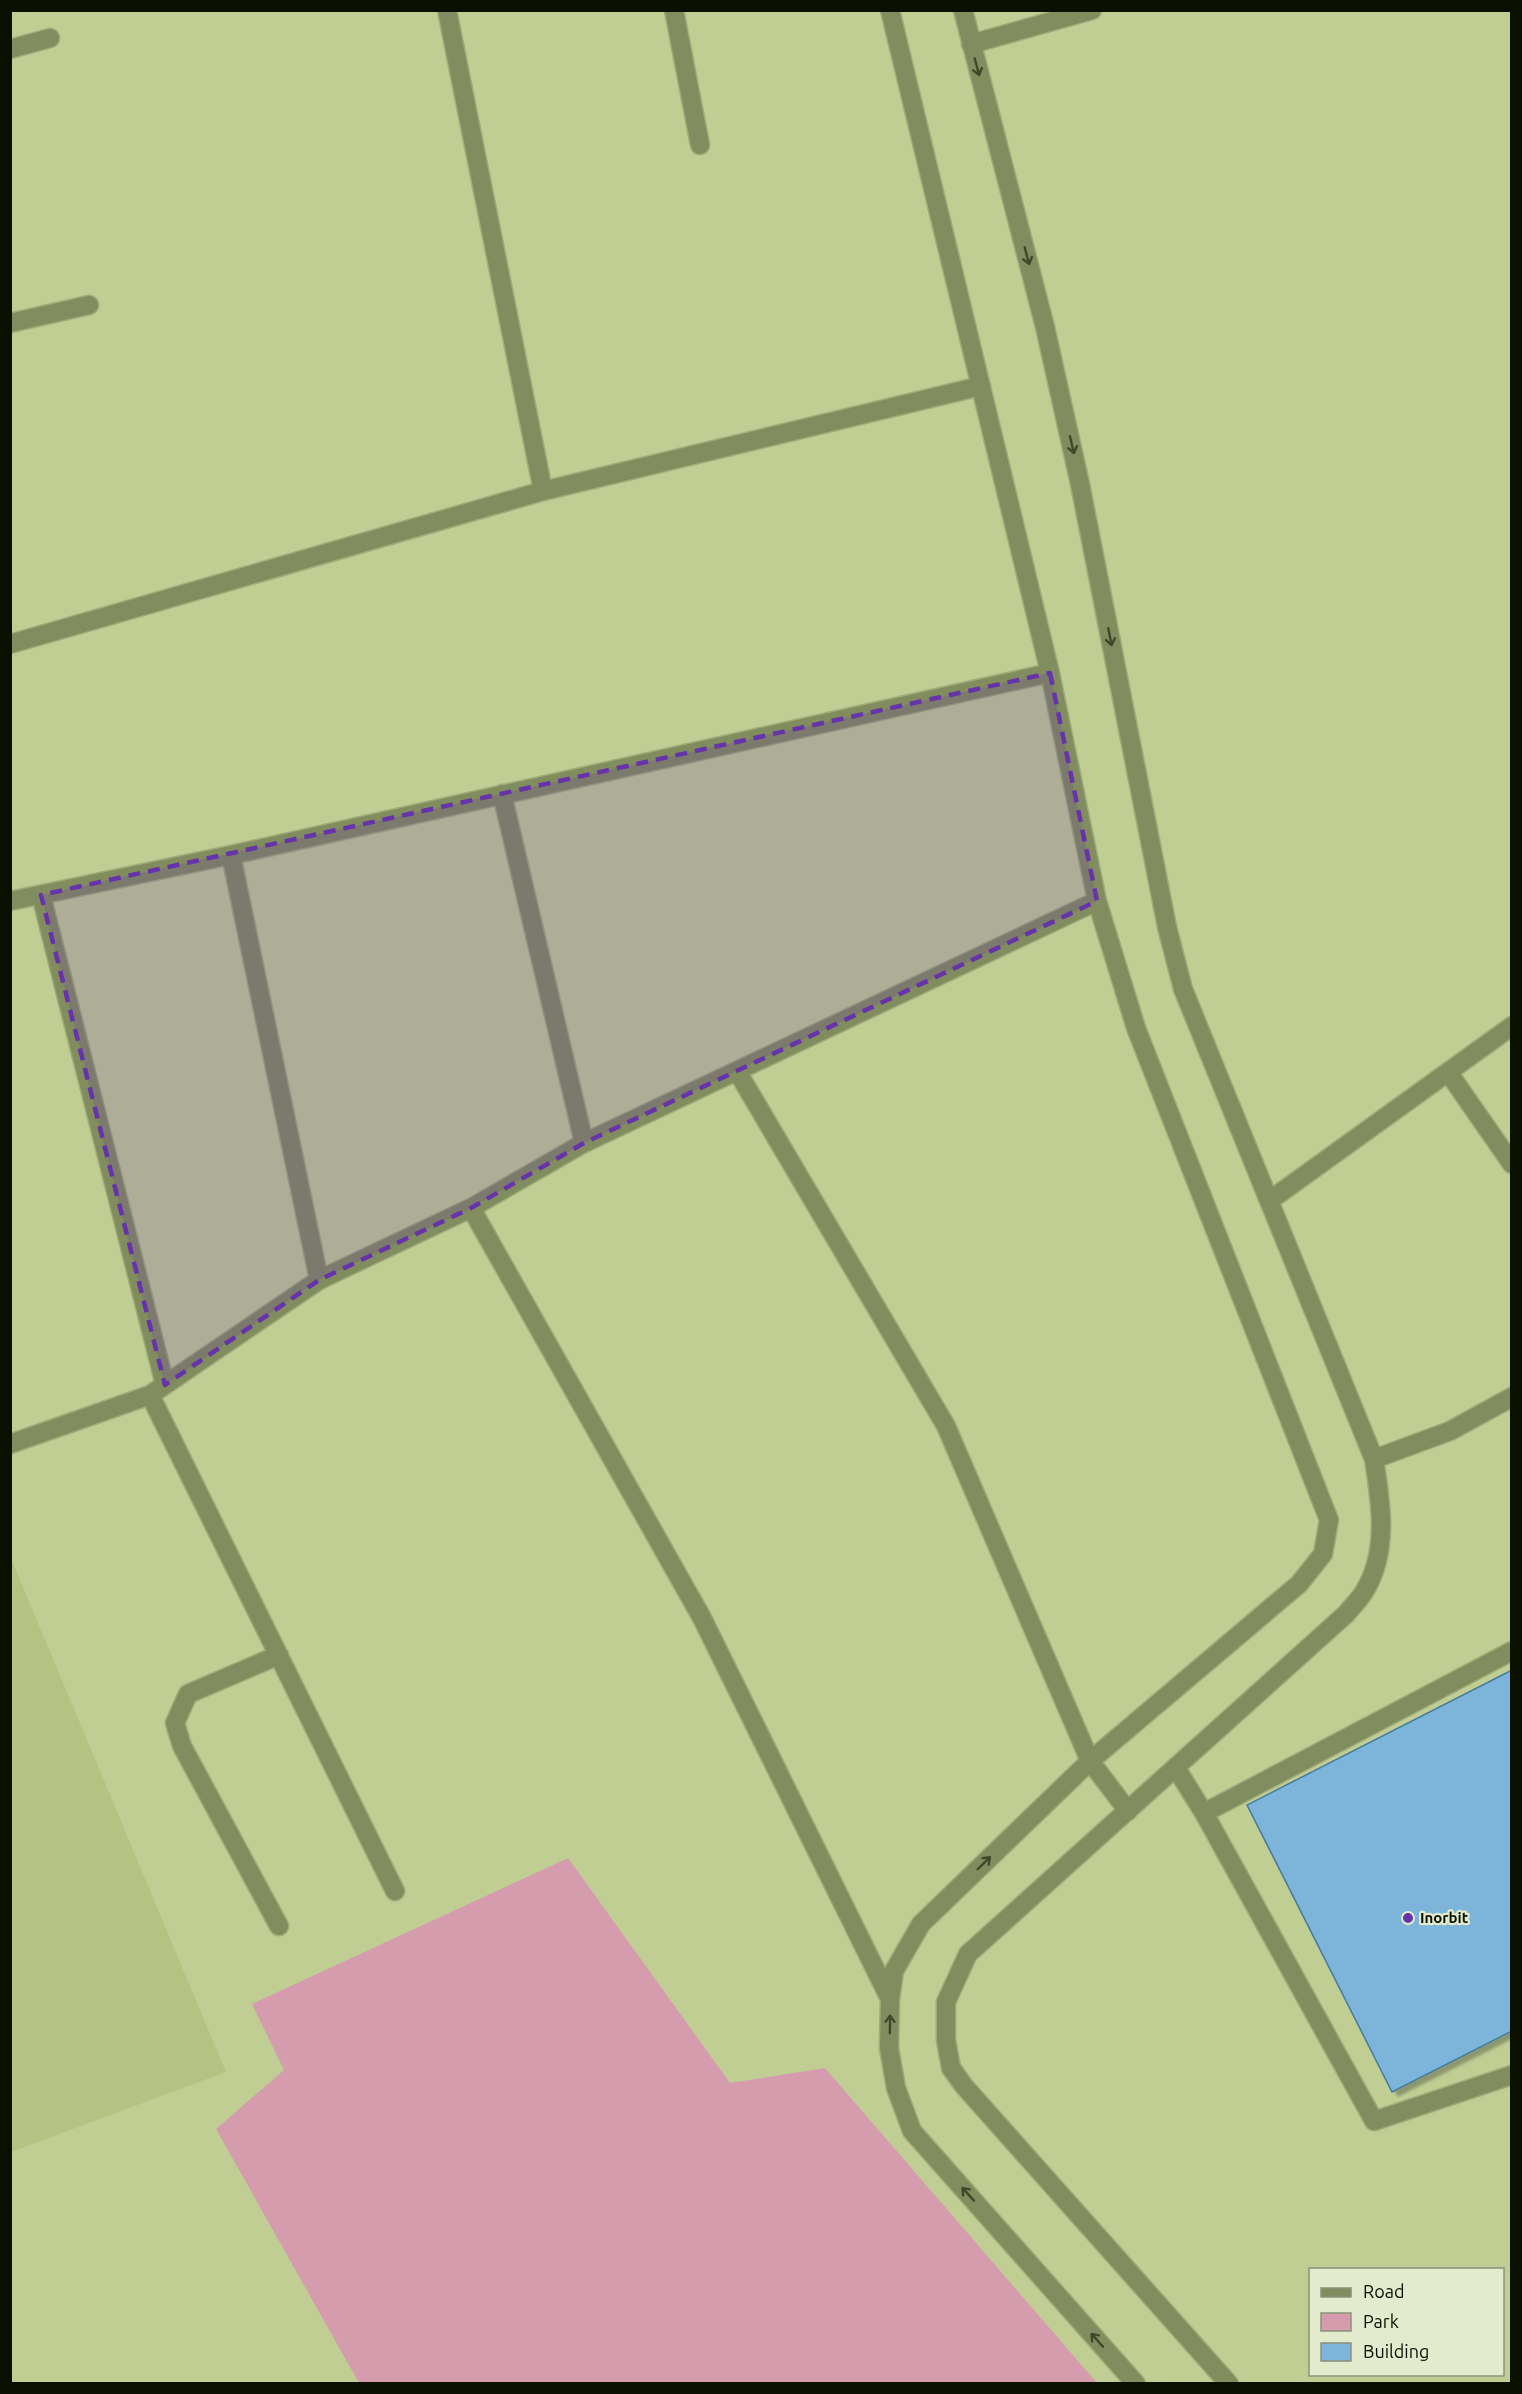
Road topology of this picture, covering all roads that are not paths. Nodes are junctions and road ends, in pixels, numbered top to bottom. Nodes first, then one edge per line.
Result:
1 (447, 10) edge
2 (674, 10) edge
3 (890, 10) edge
4 (963, 10) edge
5 (1092, 10) edge
6 (50, 38) dead end
7 (971, 44) junction
8 (10, 49) edge
9 (700, 145) dead end
10 (89, 305) dead end
11 (10, 323) edge
12 (981, 386) junction
13 (543, 491) junction
14 (10, 644) edge
15 (1050, 673) junction
16 (502, 794) junction
17 (231, 855) junction
18 (41, 895) junction
19 (10, 901) edge
20 (1098, 901) junction
21 (1512, 1026) edge
22 (737, 1071) junction
23 (1448, 1072) junction
24 (584, 1143) junction
25 (1512, 1164) edge
26 (1269, 1201) junction
27 (471, 1208) junction
28 (319, 1281) junction
29 (158, 1390) junction
30 (1512, 1397) edge
31 (10, 1444) edge
32 (1374, 1460) junction
33 (1512, 1651) edge
34 (279, 1655) junction
35 (1090, 1761) junction
36 (1176, 1768) junction
37 (1128, 1811) junction
38 (1204, 1813) junction
39 (395, 1891) dead end
40 (279, 1926) dead end
41 (890, 1999) junction
42 (1512, 2075) edge
43 (1136, 2384) edge
44 (1229, 2384) edge

1 - 13 street
2 - 9 street
3 - 12 street
4 - 7 street
5 - 7 street
6 - 8 street
7 -> 26 street
10 - 11 street
12 - 13 street
12 - 15 street
13 - 14 street
15 - 16 street
15 - 20 street
16 - 17 street
16 - 24 street
17 - 18 street
17 - 28 street
18 - 19 street
18 - 29 street
20 - 22 street
20 - 35 street
21 - 23 street
22 - 24 street
22 - 35 street
23 - 25 street
23 - 26 street
24 - 27 street
26 - 32 street
27 - 28 street
27 - 41 street
28 - 29 street
29 - 31 street
29 - 34 street
30 - 32 street
32 - 36 street
33 - 38 street
34 - 39 street
34 - 40 street
35 - 37 street
41 -> 35 street
36 - 37 street
36 - 38 street
37 - 44 street
38 - 42 street
43 -> 41 street

